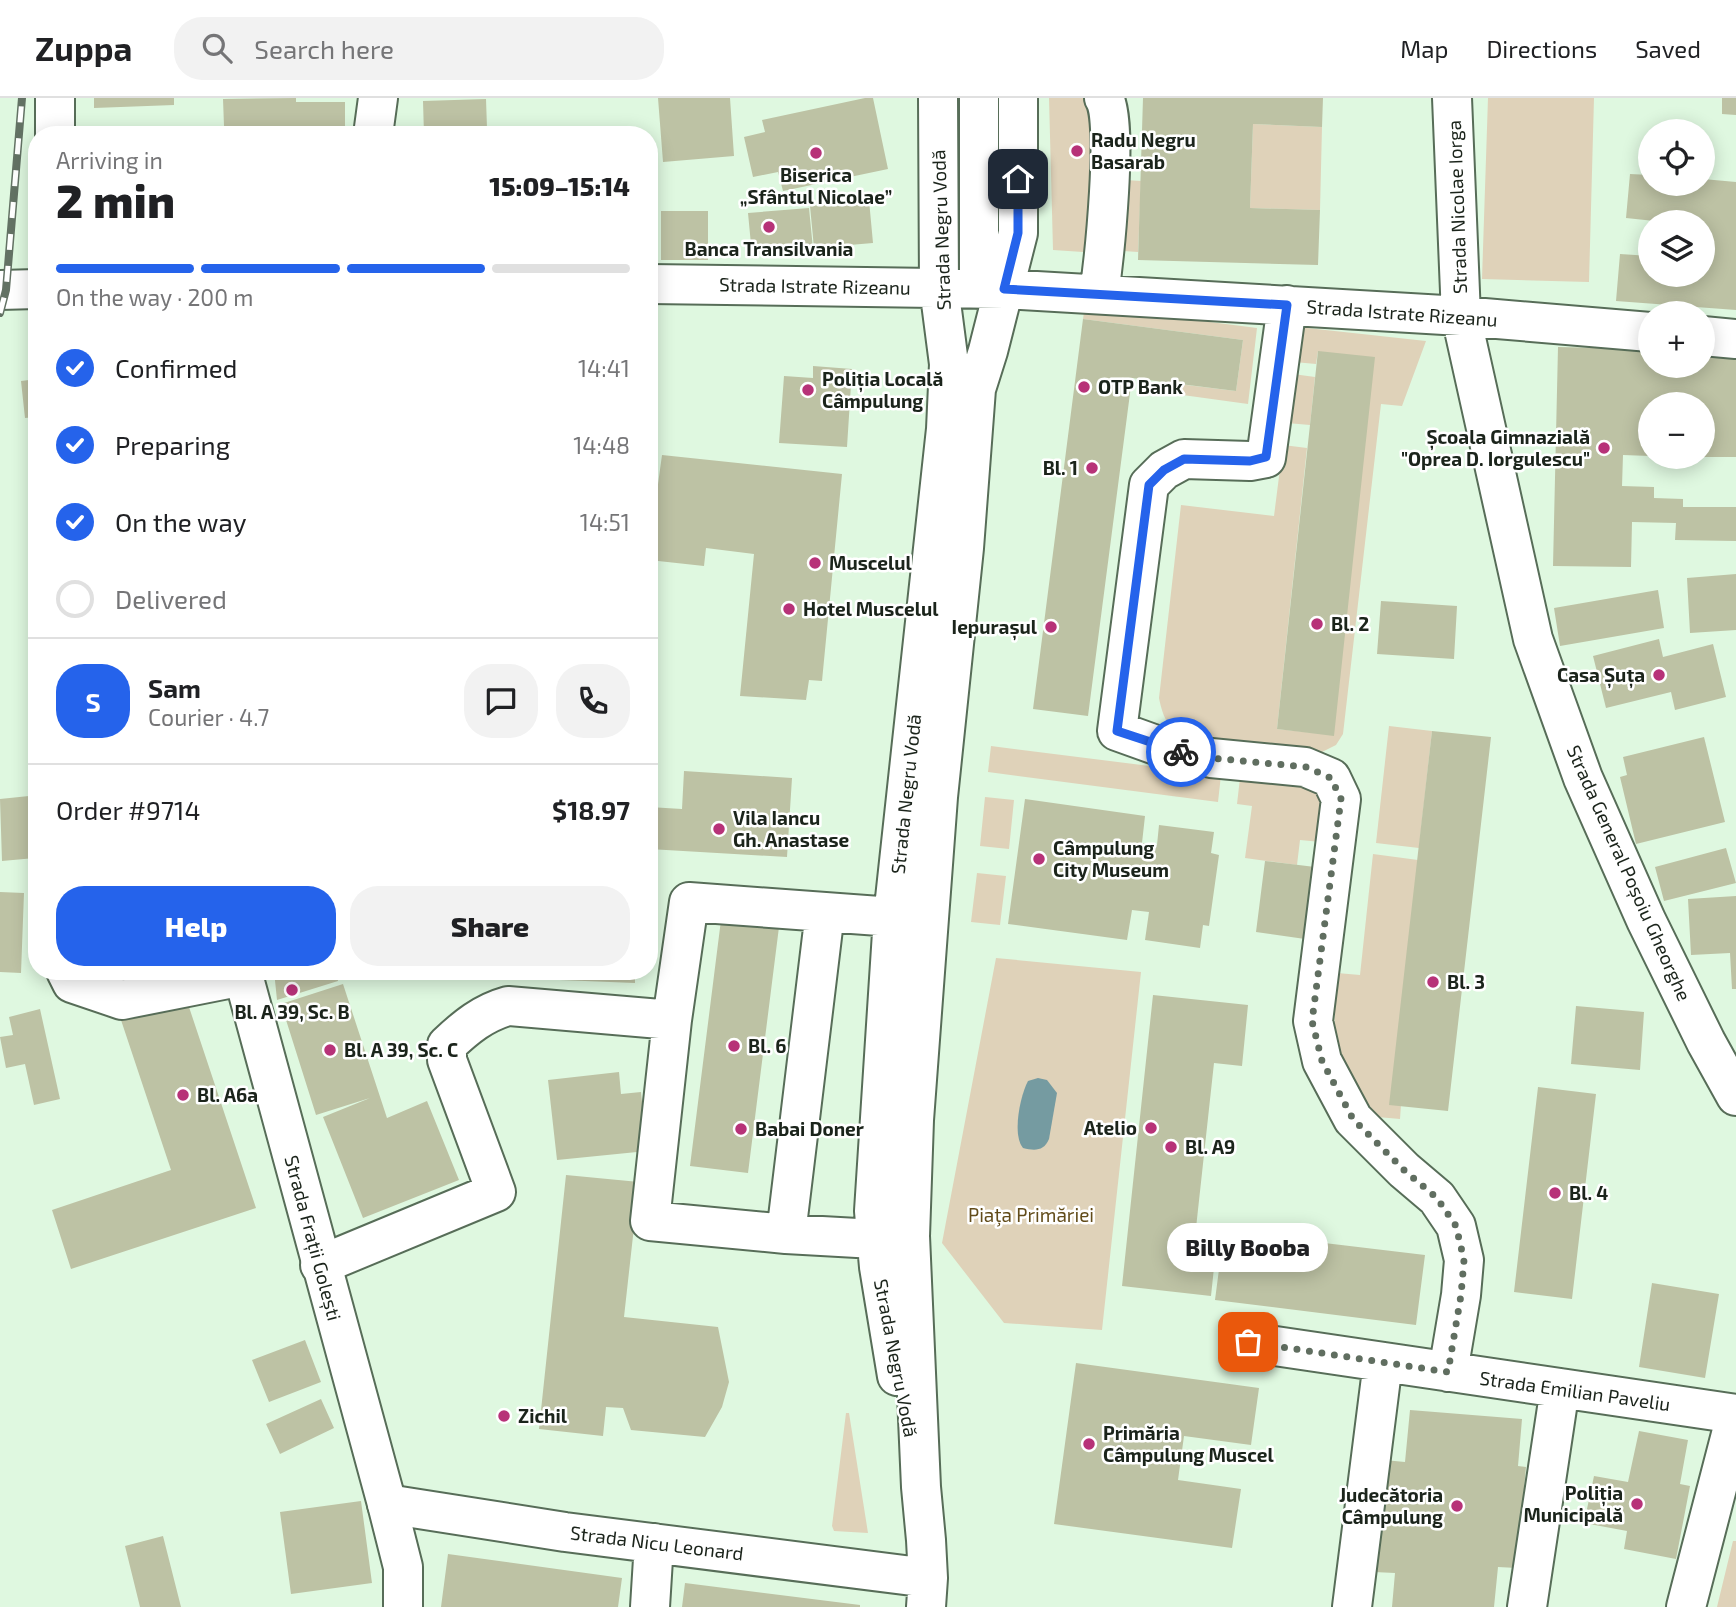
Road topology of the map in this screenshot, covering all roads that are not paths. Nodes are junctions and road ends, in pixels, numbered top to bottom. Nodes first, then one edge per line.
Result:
1 (55, 98) edge
2 (378, 98) edge
3 (938, 98) edge
4 (979, 98) edge
5 (1018, 98) edge
6 (1104, 98) edge
7 (1452, 98) edge
8 (55, 126) edge
9 (374, 126) edge
10 (658, 284) edge
11 (939, 287) junction
12 (28, 289) edge
13 (991, 289) junction
14 (0, 290) edge
15 (1098, 294) junction
16 (1287, 305) junction
17 (1461, 316) junction
18 (1638, 331) edge
19 (1715, 338) edge
20 (1736, 339) edge
21 (825, 912) junction
22 (893, 917) junction
23 (70, 980) edge
24 (214, 980) edge
25 (244, 980) edge
26 (672, 1020) junction
27 (1736, 1096) edge
28 (786, 1234) junction
29 (875, 1239) junction
30 (320, 1265) junction
31 (1248, 1342) dead end
32 (1383, 1362) junction
33 (1448, 1372) junction
34 (1560, 1388) junction
35 (1736, 1414) edge
36 (921, 1487) junction
37 (387, 1504) junction
38 (654, 1543) junction
39 (927, 1593) edge
40 (403, 1607) edge
41 (650, 1607) edge
42 (1352, 1607) edge
43 (1527, 1607) edge
44 (1686, 1607) edge

1 - 8 street
2 - 9 street
3 - 11 street, Strada Negru Vodă
4 - 13 street
5 - 13 street
6 - 15 street
7 - 17 street, Strada Nicolae Iorga
10 - 11 street, Strada Istrate Rizeanu
11 - 13 street, Strada Istrate Rizeanu
11 - 22 street, Strada Negru Vodă
12 - 14 street
13 - 15 street, Strada Istrate Rizeanu
13 - 36 street, Strada Negru Vodă
15 - 16 street, Strada Istrate Rizeanu
16 - 17 street, Strada Istrate Rizeanu
16 - 33 street
17 - 18 street, Strada Istrate Rizeanu
17 - 27 street, Strada General Poșoiu Gheorghe
19 - 20 street
21 - 22 street
21 - 26 street
21 - 28 street
22 - 29 street, Strada Negru Vodă
23 - 24 street
25 - 30 street, Strada Frații Golești
26 - 28 street
26 - 30 street
28 - 29 street
29 - 36 street, Strada Negru Vodă
30 - 37 street, Strada Frații Golești
31 - 32 street, Strada Emilian Paveliu
32 - 33 street, Strada Emilian Paveliu
32 - 42 street
33 - 34 street, Strada Emilian Paveliu
34 - 35 street, Strada Emilian Paveliu
34 - 43 street
35 - 44 street
36 - 39 street, Strada Negru Vodă
37 - 38 street, Strada Nicu Leonard
37 - 40 street, Strada Frații Golești
38 - 39 street, Strada Nicu Leonard
38 - 41 street

